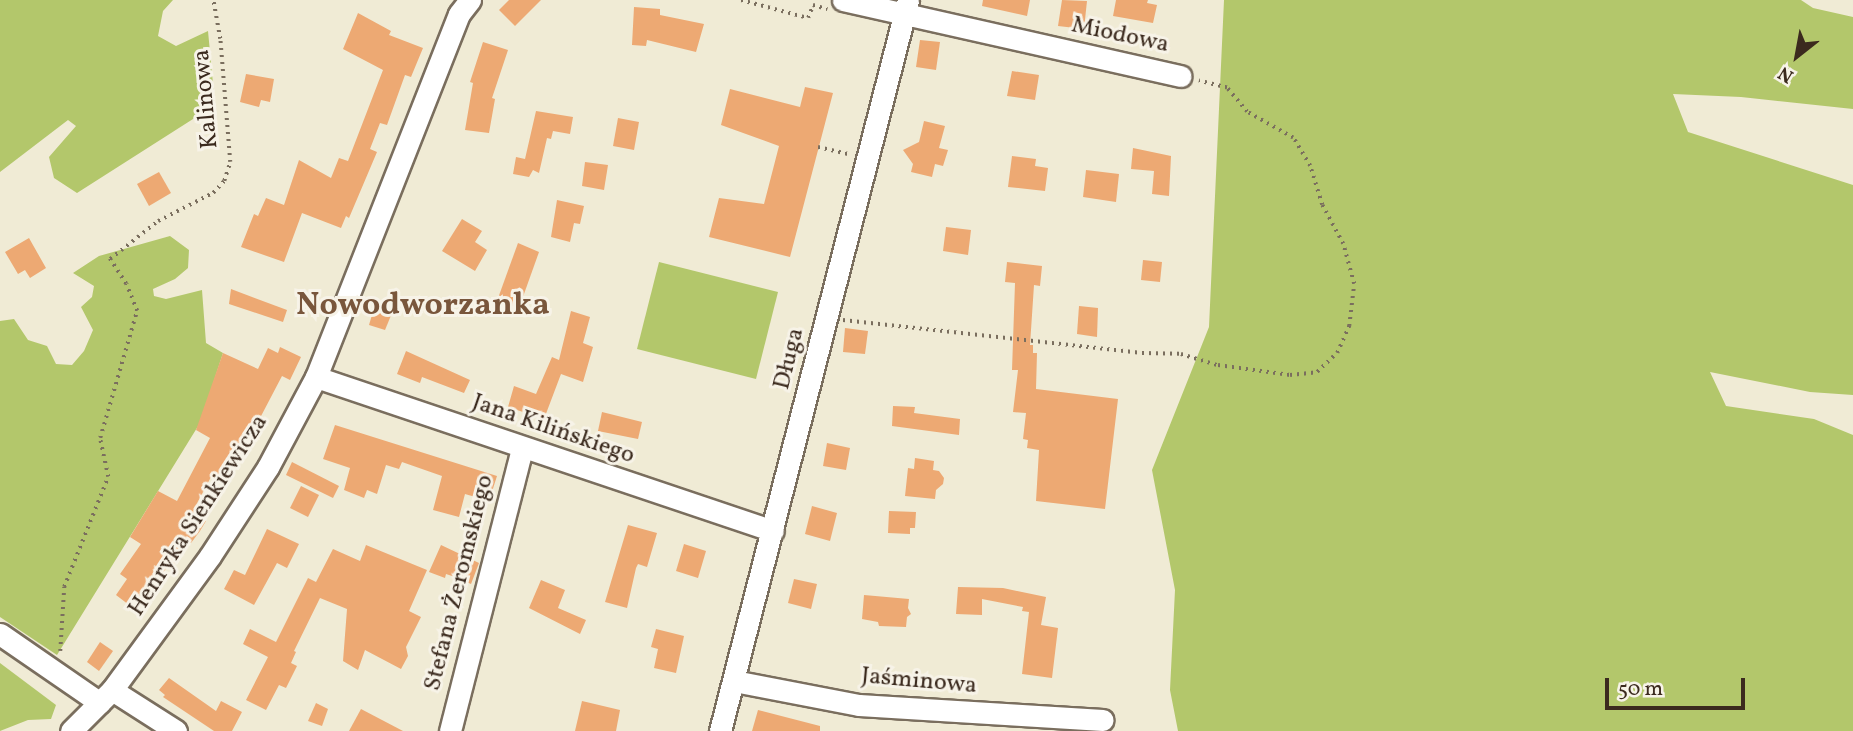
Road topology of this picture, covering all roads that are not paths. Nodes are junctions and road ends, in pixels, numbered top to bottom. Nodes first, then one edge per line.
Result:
1 (470, 0) edge
2 (841, 6) edge
3 (906, 8) edge
4 (1181, 76) road end
5 (316, 377) junction
6 (522, 448) junction
7 (773, 531) junction
8 (0, 634) edge
9 (734, 681) junction
10 (106, 696) junction
11 (1102, 720) dead end
12 (71, 731) edge
13 (176, 731) edge
14 (450, 731) edge
15 (720, 731) edge

1 - 5 street, Henryka Sienkiewicza
2 - 3 street, Miodowa
3 - 4 street, Miodowa
3 - 7 street, Długa
5 - 6 street, Jana Kilińskiego
5 - 10 street, Henryka Sienkiewicza
6 - 7 street, Jana Kilińskiego
6 - 14 street, Stefana Żeromskiego
7 - 9 street, Długa
8 - 10 street
9 - 11 street, Jaśminowa
9 - 15 street, Długa
10 - 12 street, Henryka Sienkiewicza
10 - 13 street

